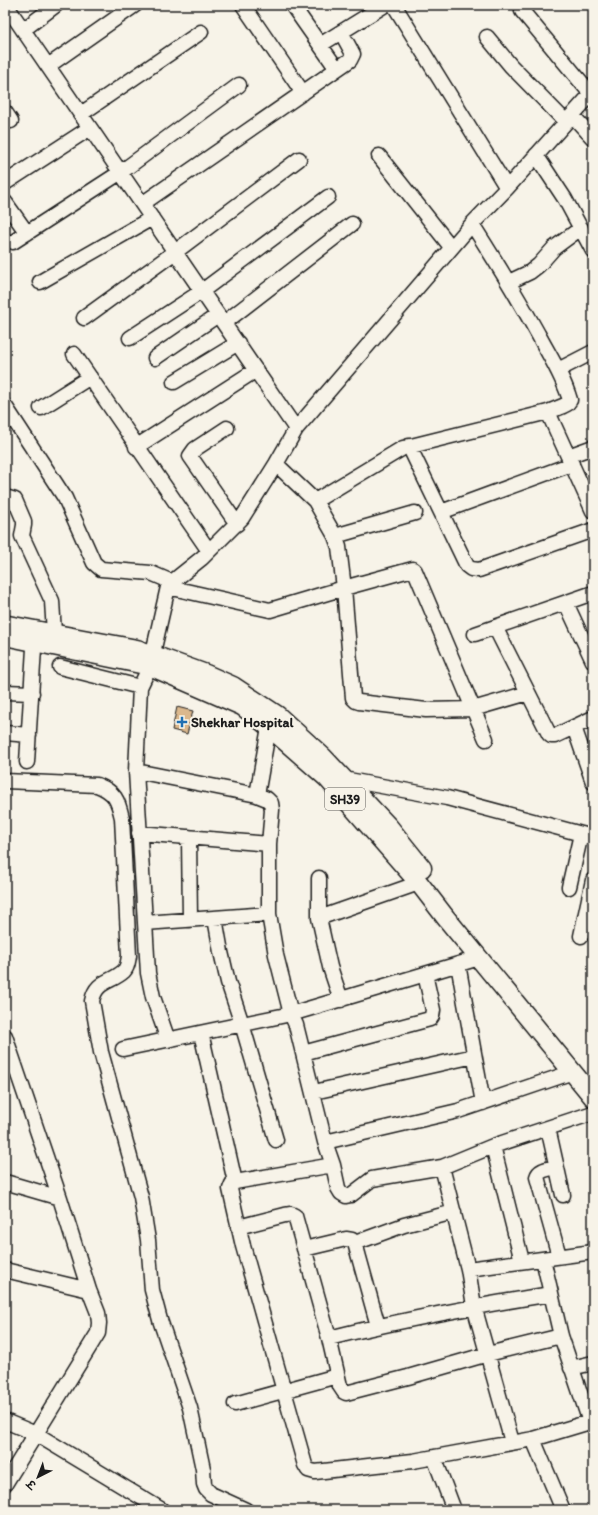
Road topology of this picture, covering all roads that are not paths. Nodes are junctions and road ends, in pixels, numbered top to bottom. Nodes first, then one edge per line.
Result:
1 (6, 5) edge
2 (56, 5) edge
3 (135, 5) edge
4 (243, 5) edge
5 (292, 5) edge
6 (385, 5) edge
7 (394, 5) edge
8 (522, 12) dead end
9 (23, 30) junction
10 (201, 32) dead end
11 (341, 32) junction
12 (487, 37) dead end
13 (320, 45) junction
14 (48, 66) junction
15 (337, 69) junction
16 (238, 85) dead end
17 (303, 93) junction
18 (592, 93) edge
19 (81, 114) junction
20 (569, 118) junction
21 (90, 128) junction
22 (593, 138) edge
23 (536, 155) junction
24 (379, 156) dead end
25 (299, 159) dead end
26 (121, 172) junction
27 (5, 183) edge
28 (507, 188) junction
29 (328, 198) dead end
30 (5, 202) edge
31 (142, 204) junction
32 (152, 218) junction
33 (352, 224) dead end
34 (472, 224) junction
35 (581, 228) junction
36 (27, 233) junction
37 (13, 242) dead end
38 (451, 247) junction
39 (593, 251) edge
40 (175, 252) junction
41 (40, 282) dead end
42 (509, 282) junction
43 (202, 291) junction
44 (84, 318) dead end
45 (221, 319) junction
46 (130, 338) dead end
47 (238, 343) junction
48 (593, 352) edge
49 (74, 354) dead end
50 (155, 358) dead end
51 (256, 370) junction
52 (558, 370) junction
53 (90, 377) junction
54 (174, 382) dead end
55 (5, 406) edge
56 (41, 408) dead end
57 (548, 412) junction
58 (227, 428) dead end
59 (296, 429) junction
60 (136, 446) junction
61 (409, 446) junction
62 (593, 447) edge
63 (570, 460) junction
64 (276, 464) junction
65 (5, 497) edge
66 (315, 501) junction
67 (593, 510) edge
68 (442, 512) junction
69 (415, 513) dead end
70 (237, 524) junction
71 (593, 530) edge
72 (335, 536) junction
73 (209, 551) junction
74 (170, 584) junction
75 (344, 588) junction
76 (593, 593) edge
77 (566, 603) junction
78 (5, 624) edge
79 (496, 627) junction
80 (54, 633) junction
81 (474, 634) dead end
82 (5, 636) edge
83 (34, 636) junction
84 (152, 660) junction
85 (593, 661) edge
86 (60, 667) dead end
87 (140, 687) junction
88 (5, 692) edge
89 (32, 693) junction
90 (528, 693) junction
91 (473, 710) junction
92 (593, 718) edge
93 (269, 727) junction
94 (574, 728) junction
95 (5, 733) edge
96 (29, 734) junction
97 (486, 739) dead end
98 (27, 762) dead end
99 (136, 771) junction
100 (343, 778) junction
101 (5, 781) edge
102 (593, 782) edge
103 (257, 795) junction
104 (139, 833) junction
105 (587, 835) edge
106 (188, 837) junction
107 (269, 844) junction
108 (319, 878) dead end
109 (593, 880) edge
110 (419, 883) junction
111 (569, 887) dead end
112 (268, 914) junction
113 (215, 918) junction
114 (319, 918) junction
115 (190, 920) junction
116 (145, 923) junction
117 (581, 936) dead end
118 (479, 958) junction
119 (458, 964) junction
120 (425, 974) junction
121 (341, 1000) junction
122 (291, 1014) junction
123 (242, 1024) junction
124 (201, 1033) junction
125 (5, 1036) edge
126 (168, 1040) junction
127 (123, 1049) dead end
128 (303, 1053) junction
129 (474, 1056) junction
130 (573, 1072) junction
131 (593, 1080) edge
132 (314, 1092) junction
133 (593, 1097) edge
134 (483, 1103) junction
135 (593, 1113) edge
136 (548, 1128) junction
137 (276, 1140) dead end
138 (325, 1142) junction
139 (493, 1146) junction
140 (333, 1165) junction
141 (442, 1167) junction
142 (556, 1167) junction
143 (5, 1182) edge
144 (235, 1182) junction
145 (562, 1195) dead end
146 (60, 1198) junction
147 (454, 1212) junction
148 (238, 1227) junction
149 (355, 1243) junction
150 (304, 1249) junction
151 (593, 1252) edge
152 (559, 1256) junction
153 (543, 1258) junction
154 (522, 1261) junction
155 (468, 1269) junction
156 (5, 1270) edge
157 (89, 1290) junction
158 (551, 1294) junction
159 (474, 1306) junction
160 (378, 1326) junction
161 (561, 1336) junction
162 (328, 1338) junction
163 (488, 1354) junction
164 (593, 1363) edge
165 (571, 1368) junction
166 (337, 1376) junction
167 (283, 1392) junction
168 (235, 1404) dead end
169 (5, 1421) edge
170 (592, 1421) edge
171 (36, 1434) junction
172 (533, 1439) junction
173 (512, 1442) junction
174 (434, 1457) junction
175 (5, 1484) edge
176 (162, 1510) edge
177 (246, 1510) edge
178 (454, 1510) edge
179 (563, 1510) edge

1 - 9 street
2 - 9 street
3 - 14 street
4 - 17 street
5 - 13 street
6 - 11 street
7 - 28 street
8 - 18 street
9 - 14 street
10 - 19 street
11 - 13 street
11 - 15 street
12 - 20 street
13 - 15 street
14 - 19 street
15 - 17 street
16 - 26 street
17 - 31 street
18 - 20 street
19 - 21 street
20 - 22 street
20 - 23 street
21 - 26 street
21 - 27 street
23 - 28 street
23 - 35 street
24 - 38 street
25 - 40 street
26 - 31 street
26 - 36 street
28 - 34 street
29 - 43 street
30 - 36 street
31 - 32 street
32 - 40 street
32 - 41 street
33 - 45 street
34 - 38 street
34 - 42 street
35 - 39 street
35 - 42 street
36 - 37 street
38 - 59 street
40 - 43 street
40 - 44 street
42 - 52 street
43 - 45 street
43 - 46 street
45 - 47 street
45 - 50 street
47 - 51 street
47 - 54 street
48 - 52 street
49 - 53 street
51 - 59 street
51 - 60 street
52 - 57 street
53 - 56 street
53 - 60 street
55 - 74 street
57 - 61 street
57 - 63 street
58 - 70 street
59 - 64 street
60 - 73 street
61 - 66 street
61 - 68 street
62 - 63 street
63 - 67 street
63 - 68 street
64 - 66 street
64 - 70 street
65 - 80 street
66 - 72 street
68 - 71 street
69 - 72 street
70 - 73 street
72 - 75 street
73 - 74 street
74 - 75 street
74 - 84 street
75 - 91 street
75 - 91 street
76 - 77 street
77 - 79 street
77 - 85 street
78 - 83 main road, SH39
79 - 81 street
79 - 90 street
80 - 83 main road, SH39
80 - 84 main road, SH39
82 - 83 main road, SH39
83 - 84 main road, SH39
83 - 89 street
84 - 87 street
84 - 93 main road, SH39
84 - 100 main road, SH39
86 - 87 street
87 - 99 street
88 - 89 street
89 - 96 street
90 - 91 street
90 - 94 street
91 - 97 street
92 - 94 street
93 - 103 street
93 - 110 main road, SH39
94 - 102 street
95 - 96 street
96 - 98 street
99 - 103 street
99 - 104 street
100 - 105 street
100 - 131 main road, SH39
101 - 177 street
103 - 107 street
104 - 106 street
104 - 116 street
105 - 111 street
106 - 107 street
106 - 115 street
107 - 112 street
108 - 114 street
109 - 117 street
110 - 114 street
110 - 118 main road, SH39
112 - 113 street
112 - 122 street
113 - 115 street
113 - 123 street
114 - 121 street
115 - 116 street
116 - 126 street
118 - 119 street
118 - 130 main road, SH39
119 - 120 street
119 - 129 street
120 - 121 street
120 - 128 street
121 - 122 street
122 - 123 street
122 - 128 street
123 - 124 street
123 - 137 street
124 - 126 street
124 - 144 street
125 - 146 street
126 - 127 street
128 - 132 street
129 - 132 street
129 - 134 street
130 - 133 main road, SH39
130 - 134 street
132 - 138 street
134 - 138 street
135 - 136 street
136 - 139 street
136 - 142 street
138 - 140 street
139 - 141 street
139 - 154 street
140 - 141 street
140 - 144 street
141 - 147 street
142 - 145 street
142 - 152 street
143 - 146 street
144 - 148 street
146 - 157 street
147 - 149 street
147 - 155 street
148 - 150 street
148 - 167 street
149 - 150 street
149 - 160 street
150 - 162 street
151 - 152 street
152 - 153 street
153 - 154 street
153 - 158 street
154 - 155 street
155 - 159 street
156 - 157 street
157 - 171 street
158 - 159 street
158 - 161 street
159 - 160 street
159 - 163 street
160 - 162 street
161 - 163 street
161 - 165 street
162 - 166 street
163 - 166 street
163 - 173 street
164 - 165 street
165 - 170 street
166 - 167 street
167 - 168 street
167 - 174 street
169 - 171 street
170 - 172 street
171 - 175 street
171 - 176 street
172 - 173 street
172 - 179 street
173 - 174 street
174 - 178 street

